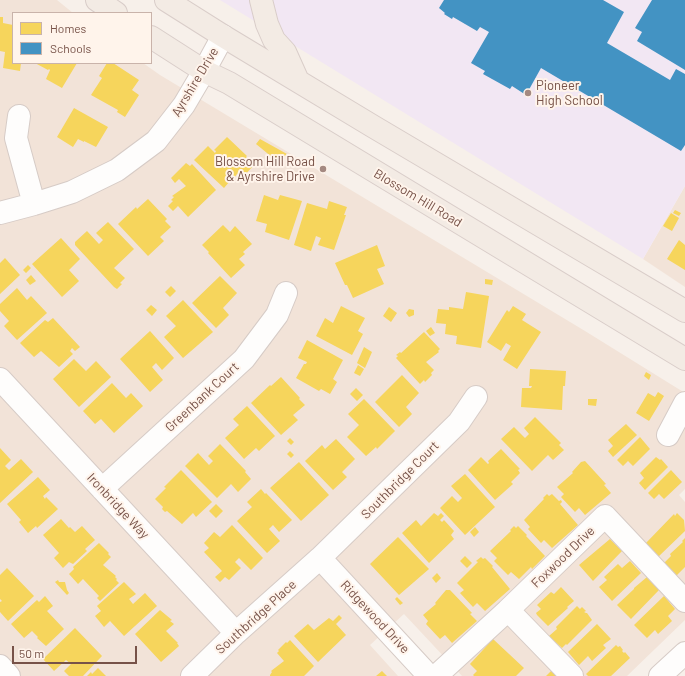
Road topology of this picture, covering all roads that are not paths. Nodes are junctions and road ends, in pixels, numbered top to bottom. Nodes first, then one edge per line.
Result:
1 (97, 0) edge
2 (166, 0) edge
3 (261, 0) edge
4 (115, 12) edge
5 (223, 36) junction
6 (152, 38) edge
7 (204, 71) junction
8 (298, 82) junction
9 (19, 116) dead end
10 (34, 204) junction
11 (0, 213) edge
12 (286, 293) dead end
13 (685, 311) edge
14 (685, 359) edge
15 (0, 379) edge
16 (476, 397) dead end
17 (685, 403) edge
18 (668, 435) dead end
19 (102, 489) junction
20 (320, 558) junction
21 (685, 601) edge
22 (508, 610) junction
23 (236, 633) junction
24 (685, 653) edge
25 (0, 666) edge
26 (9, 676) edge
27 (192, 676) edge
28 (429, 676) edge
29 (436, 676) edge
30 (572, 676) edge
31 (660, 676) edge

1 - 4 main road
2 - 5 main road
3 - 8 main road
5 - 7 street, Ayrshire Drive
5 - 8 main road
6 - 7 main road, Blossom Hill Road
7 - 10 street, Ayrshire Drive
7 - 14 main road, Blossom Hill Road
8 - 13 main road
9 - 10 street
10 - 11 street, Ayrshire Drive
12 - 19 street, Greenbank Court
15 - 19 street, Ironbridge Way
16 - 20 street, Southbridge Court
17 - 18 street
19 - 23 street, Ironbridge Way
20 - 23 street, Southbridge Place
20 - 28 street, Ridgewood Drive
21 - 22 street, Foxwood Drive
22 - 29 street, Foxwood Drive
22 - 30 street
23 - 27 street, Southbridge Place
24 - 31 street
25 - 26 street

